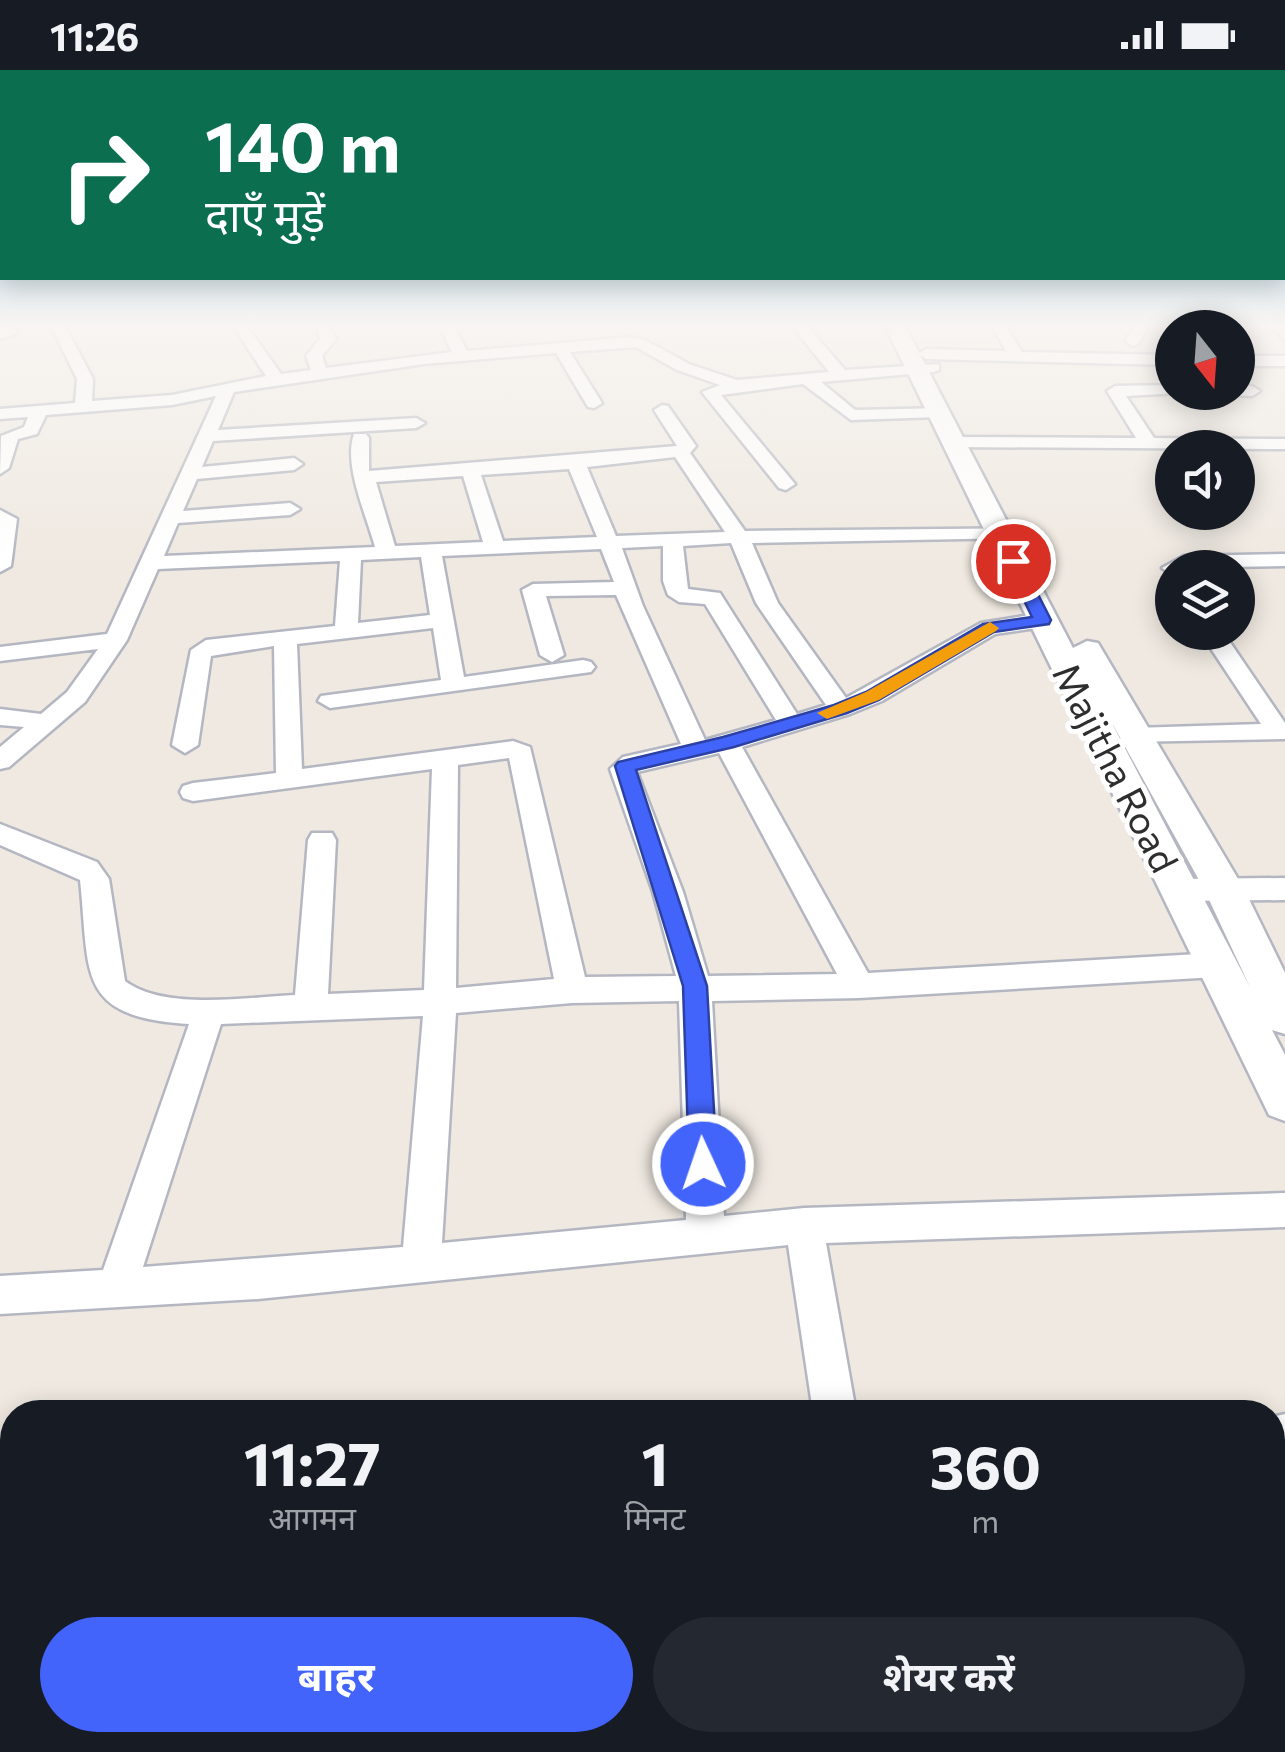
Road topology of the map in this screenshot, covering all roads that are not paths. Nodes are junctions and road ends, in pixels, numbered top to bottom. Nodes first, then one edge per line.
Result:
1 (83, 404) edge
2 (114, 404) edge
3 (220, 404) edge
4 (720, 404) edge
5 (838, 404) edge
6 (944, 404) edge
7 (944, 404) edge
8 (1124, 404) edge
9 (83, 408) junction
10 (662, 410) dead end
11 (39, 412) junction
12 (0, 414) edge
13 (416, 423) dead end
14 (956, 432) junction
15 (205, 436) junction
16 (360, 438) dead end
17 (1147, 441) junction
18 (1285, 444) edge
19 (681, 451) junction
20 (576, 463) junction
21 (294, 464) dead end
22 (0, 468) edge
23 (470, 470) junction
24 (188, 474) junction
25 (364, 477) junction
26 (786, 484) dead end
27 (290, 509) dead end
28 (0, 516) edge
29 (170, 518) junction
30 (1011, 532) junction
31 (738, 538) junction
32 (673, 541) junction
33 (610, 544) junction
34 (495, 547) junction
35 (430, 550) junction
36 (386, 551) junction
37 (351, 552) junction
38 (1285, 560) edge
39 (1255, 561) edge
40 (150, 563) junction
41 (0, 566) edge
42 (444, 620) junction
43 (1043, 620) junction
44 (346, 630) junction
45 (285, 636) junction
46 (116, 640) junction
47 (1223, 650) edge
48 (0, 654) edge
49 (552, 655) dead end
50 (583, 668) dead end
51 (454, 686) junction
52 (672, 694) junction
53 (330, 702) dead end
54 (841, 709) junction
55 (0, 717) edge
56 (46, 722) junction
57 (790, 723) junction
58 (1281, 731) edge
59 (1134, 736) junction
60 (727, 743) junction
61 (185, 745) dead end
62 (696, 749) junction
63 (445, 759) junction
64 (0, 761) edge
65 (289, 779) junction
66 (193, 792) dead end
67 (0, 834) edge
68 (322, 840) dead end
69 (1285, 889) edge
70 (1179, 890) junction
71 (1224, 890) junction
72 (1216, 965) junction
73 (695, 986) junction
74 (859, 986) junction
75 (572, 990) junction
76 (440, 1002) junction
77 (311, 1007) junction
78 (210, 1012) junction
79 (1285, 1017) edge
80 (1285, 1101) edge
81 (1285, 1210) edge
82 (804, 1226) junction
83 (706, 1236) junction
84 (421, 1264) junction
85 (116, 1288) junction
86 (0, 1295) edge
87 (833, 1400) edge

1 - 9 street
2 - 9 street
3 - 15 street
4 - 26 street
5 - 14 street
6 - 14 main road, Majitha Road
7 - 14 main road, Majitha Road
8 - 17 street
9 - 11 street
10 - 19 street
11 - 12 street
11 - 22 street
13 - 15 street
14 - 17 street
14 - 30 main road, Majitha Road
15 - 24 street
16 - 25 street
17 - 18 street
19 - 20 street
19 - 31 street
20 - 23 street
20 - 33 street
21 - 24 street
23 - 25 street
23 - 34 street
24 - 29 street
25 - 36 street
27 - 29 street
28 - 41 street
29 - 40 street
30 - 31 street
30 - 43 main road, Majitha Road
30 - 59 main road, Majitha Road
31 - 32 street
31 - 54 street
32 - 33 street
32 - 57 street
33 - 34 street
33 - 52 street
34 - 35 street
35 - 36 street
35 - 42 street
36 - 37 street
37 - 40 street
37 - 44 street
38 - 39 street
40 - 46 street
42 - 44 street
42 - 51 street
43 - 54 street
43 - 70 main road, Majitha Road
44 - 45 street
45 - 61 street
45 - 65 street
46 - 48 street
46 - 56 street
47 - 58 street
49 - 52 street
50 - 51 street
51 - 53 street
52 - 62 street
54 - 57 street
55 - 56 street
56 - 64 street
57 - 60 street
58 - 59 street
59 - 71 main road, Majitha Road
60 - 62 street
60 - 74 street
62 - 73 street
63 - 65 street
63 - 75 street
63 - 76 street
65 - 66 street
67 - 78 street
68 - 77 street
69 - 71 street
70 - 71 street
70 - 72 main road, Majitha Road
71 - 79 main road, Majitha Road
72 - 74 street
72 - 80 main road, Majitha Road
73 - 74 street
73 - 75 street
73 - 83 street
75 - 76 street
76 - 77 street
76 - 84 street
77 - 78 street
78 - 85 street
81 - 82 street
82 - 83 street
82 - 87 street
83 - 84 street
84 - 85 street
85 - 86 street

